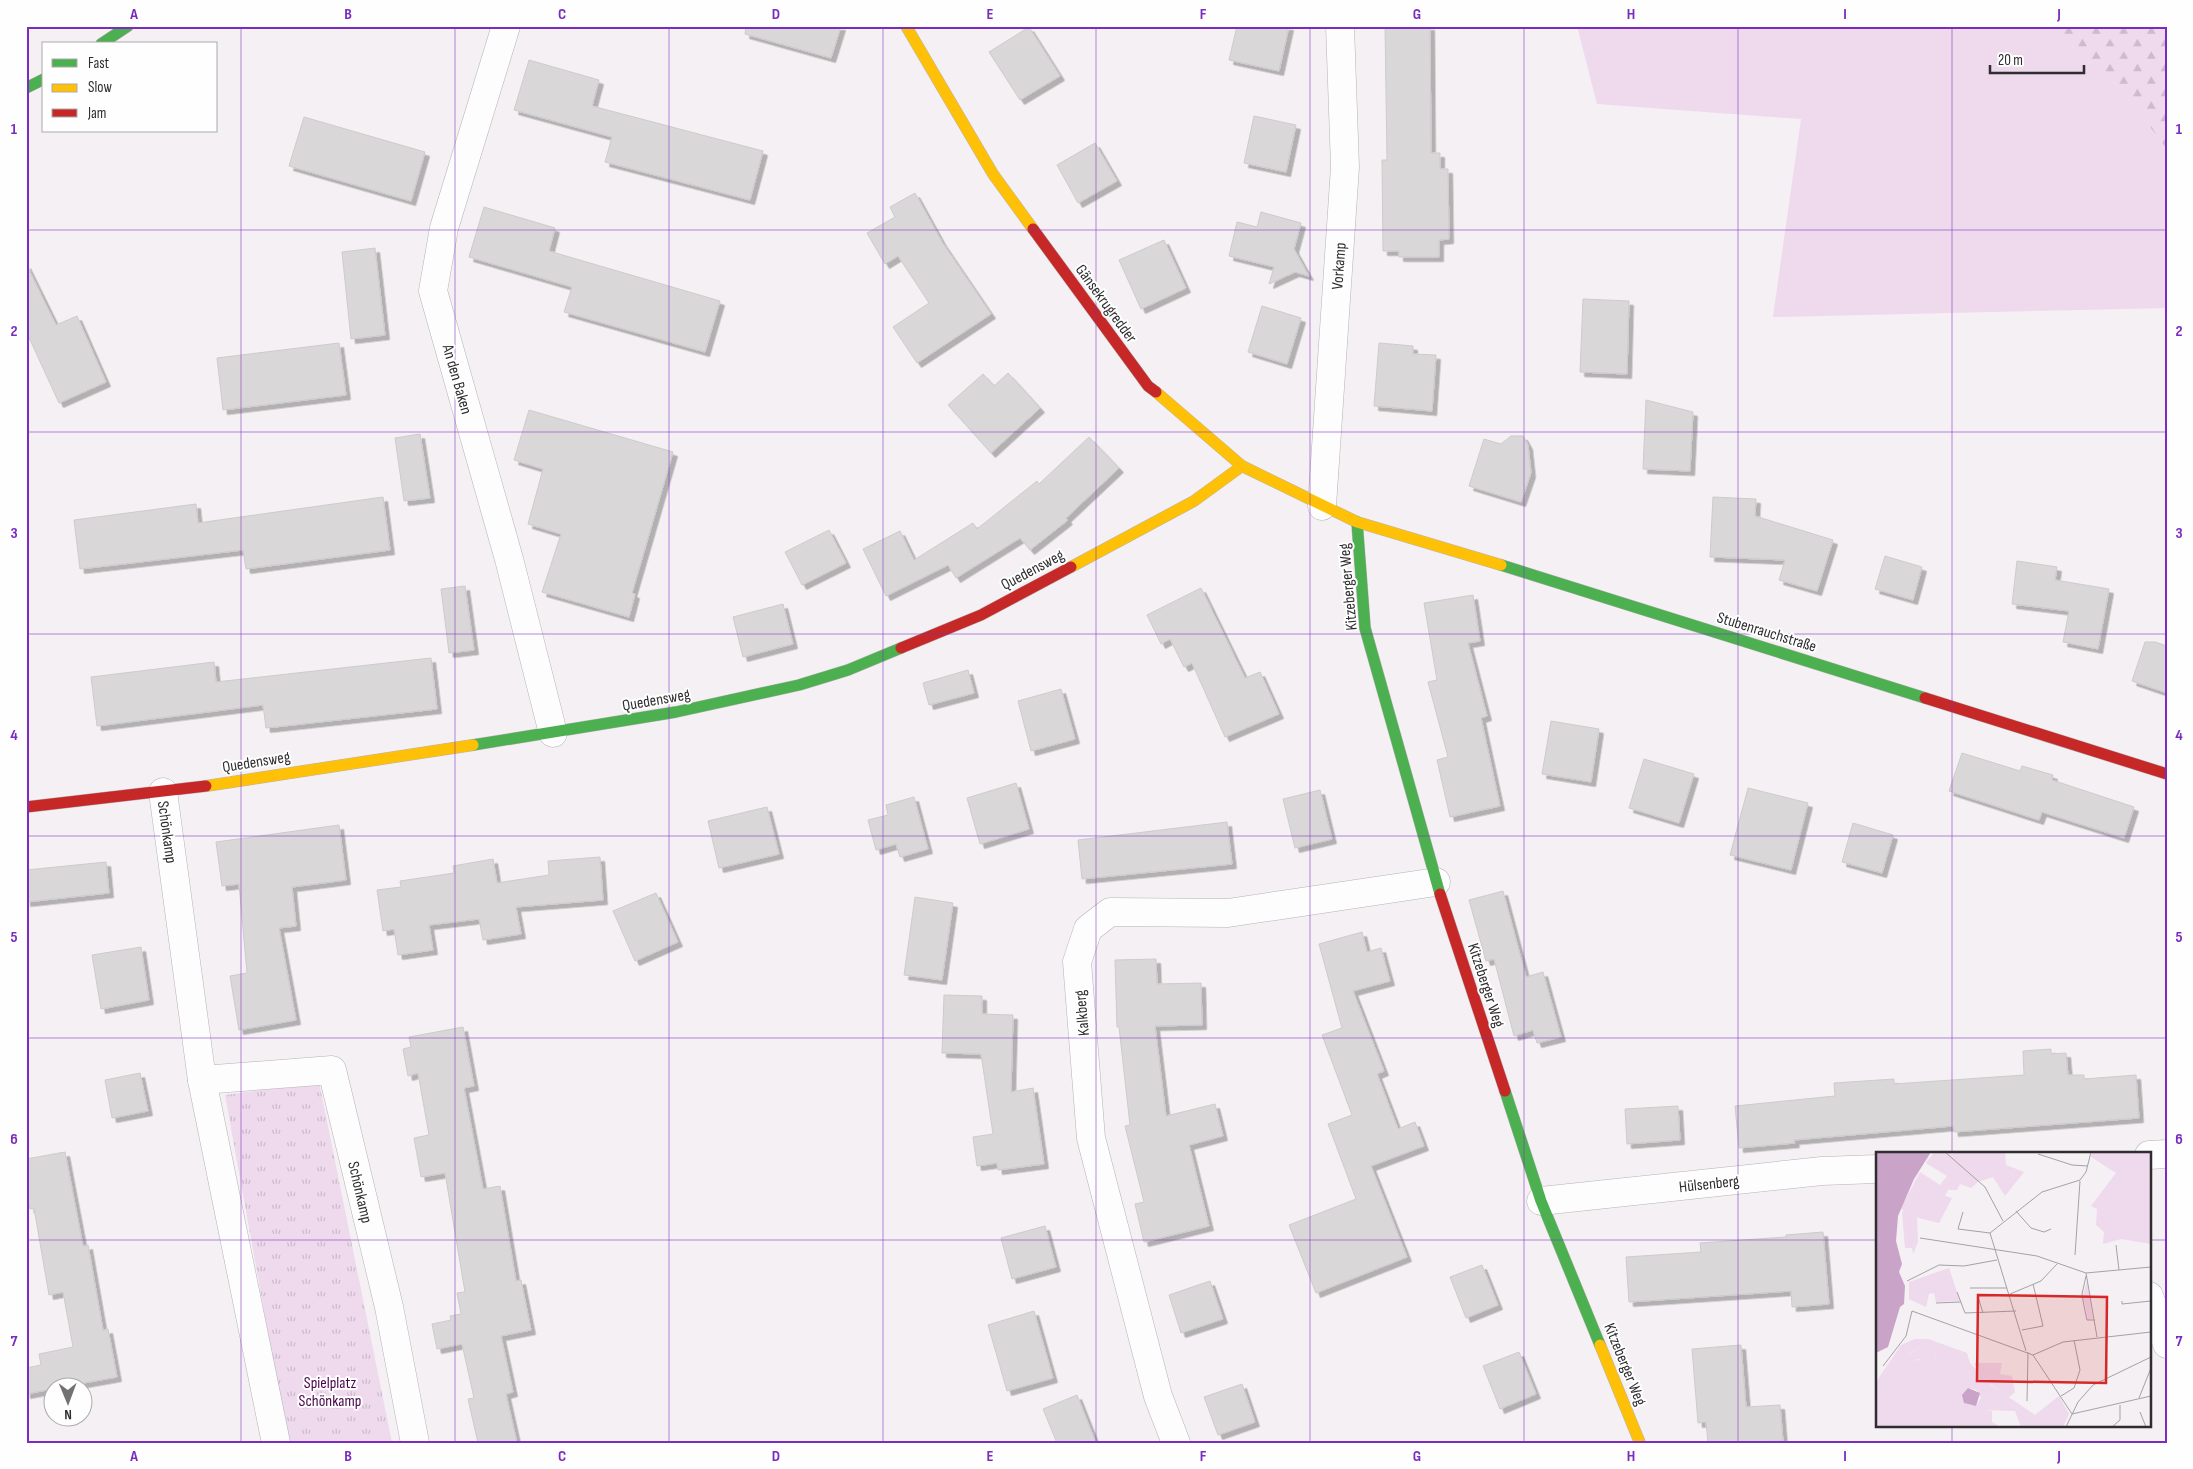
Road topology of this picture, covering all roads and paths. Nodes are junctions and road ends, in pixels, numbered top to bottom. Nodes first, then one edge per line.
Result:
1 (128, 26) edge
2 (506, 26) edge
3 (906, 26) edge
4 (1340, 26) edge
5 (104, 42) edge
6 (42, 80) edge
7 (26, 88) edge
8 (1242, 466) junction
9 (1322, 506) junction
10 (1357, 522) junction
11 (553, 733) junction
12 (2167, 774) edge
13 (162, 792) junction
14 (26, 807) edge
15 (1436, 882) junction
16 (202, 1080) junction
17 (2167, 1154) edge
18 (2150, 1155) edge
19 (1876, 1169) edge
20 (1541, 1201) junction
21 (2150, 1299) edge
22 (2167, 1344) edge
23 (276, 1443) edge
24 (415, 1443) edge
25 (1176, 1443) edge
26 (1640, 1443) edge

1 - 5 street
2 - 11 street, An den Baken
3 - 8 street, Gänsekrugredder
4 - 9 street, Vorkamp
6 - 7 street
8 - 9 street, Gänsekrugredder
8 - 11 street, Quedensweg
9 - 10 street, Gänsekrugredder
10 - 12 street, Stubenrauchstraße
10 - 15 street, Kitzeberger Weg
11 - 13 street, Quedensweg
13 - 14 street, Quedensweg
13 - 16 street, Schönkamp
15 - 20 street, Kitzeberger Weg
15 - 25 street, Kalkberg
16 - 23 street, Schönkamp
16 - 24 street, Schönkamp
17 - 18 street
19 - 20 street, Hülsenberg
20 - 26 street, Kitzeberger Weg
21 - 22 street

